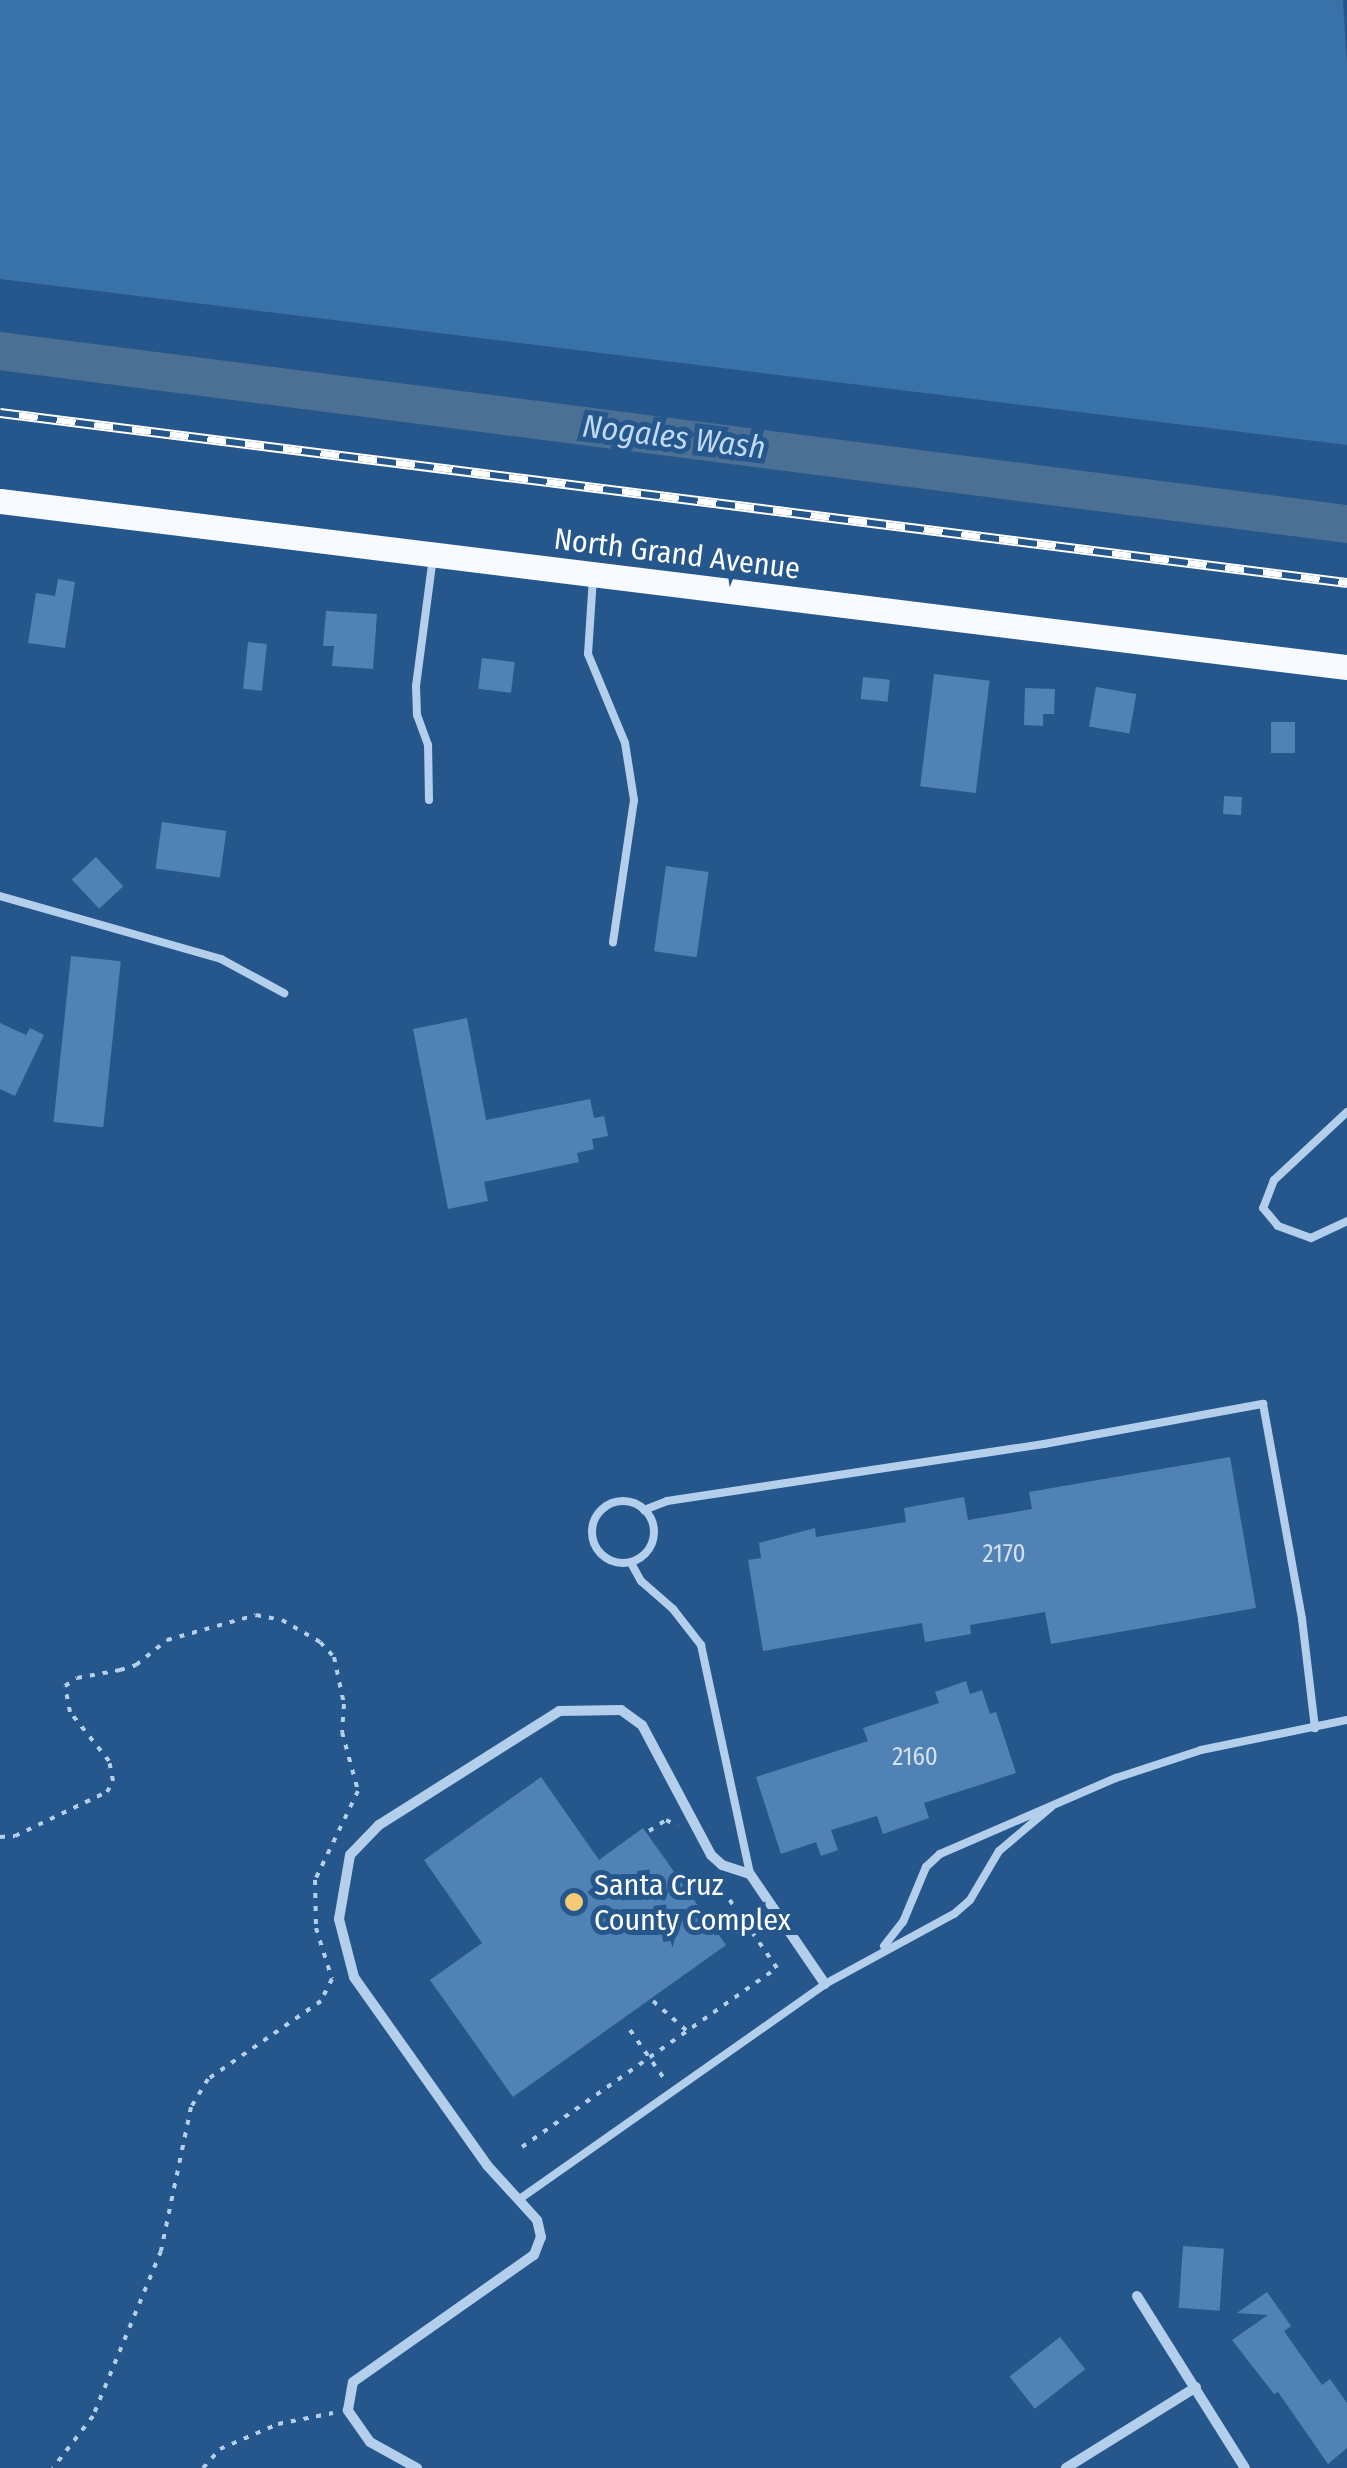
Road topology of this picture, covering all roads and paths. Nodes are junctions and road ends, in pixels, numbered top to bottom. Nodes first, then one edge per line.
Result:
1 (0, 501) edge
2 (433, 557) junction
3 (593, 576) junction
4 (1347, 667) edge
5 (429, 800) dead end
6 (0, 896) edge
7 (613, 942) dead end
8 (284, 994) dead end
9 (1347, 1112) edge
10 (1347, 1221) edge
11 (644, 1510) junction
12 (631, 1563) junction
13 (1347, 1720) edge
14 (1314, 1728) junction
15 (1051, 1807) junction
16 (648, 1831) dead end
17 (0, 1837) edge
18 (688, 1840) dead end
19 (710, 1872) dead end
20 (750, 1874) junction
21 (882, 1950) junction
22 (825, 1984) junction
23 (653, 2000) dead end
24 (630, 2030) dead end
25 (687, 2031) junction
26 (650, 2058) junction
27 (673, 2091) junction
28 (522, 2147) dead end
29 (521, 2198) junction
30 (1137, 2296) dead end
31 (1196, 2387) junction
32 (348, 2410) junction
33 (53, 2468) edge
34 (203, 2468) edge
35 (417, 2468) edge
36 (1066, 2468) edge
37 (1245, 2468) edge

1 - 2 main road, North Grand Avenue
2 - 3 main road, North Grand Avenue
2 - 5 lane
3 - 4 main road, North Grand Avenue
3 - 7 lane
6 - 8 lane
9 - 10 lane
11 - 12 lane
11 - 12 lane
11 - 14 lane
12 - 20 lane
13 - 14 lane
14 - 15 lane
15 - 21 lane
15 - 21 lane
16 - 18 path
17 - 33 path
19 - 25 path
20 - 22 street
20 - 29 street
21 - 22 lane
22 - 27 lane
23 - 25 path
24 - 26 path
25 - 26 path
26 - 27 path
26 - 28 path
27 - 29 lane
29 - 32 street
30 - 31 street
31 - 36 street
31 - 37 street
32 - 34 path
32 - 35 street

